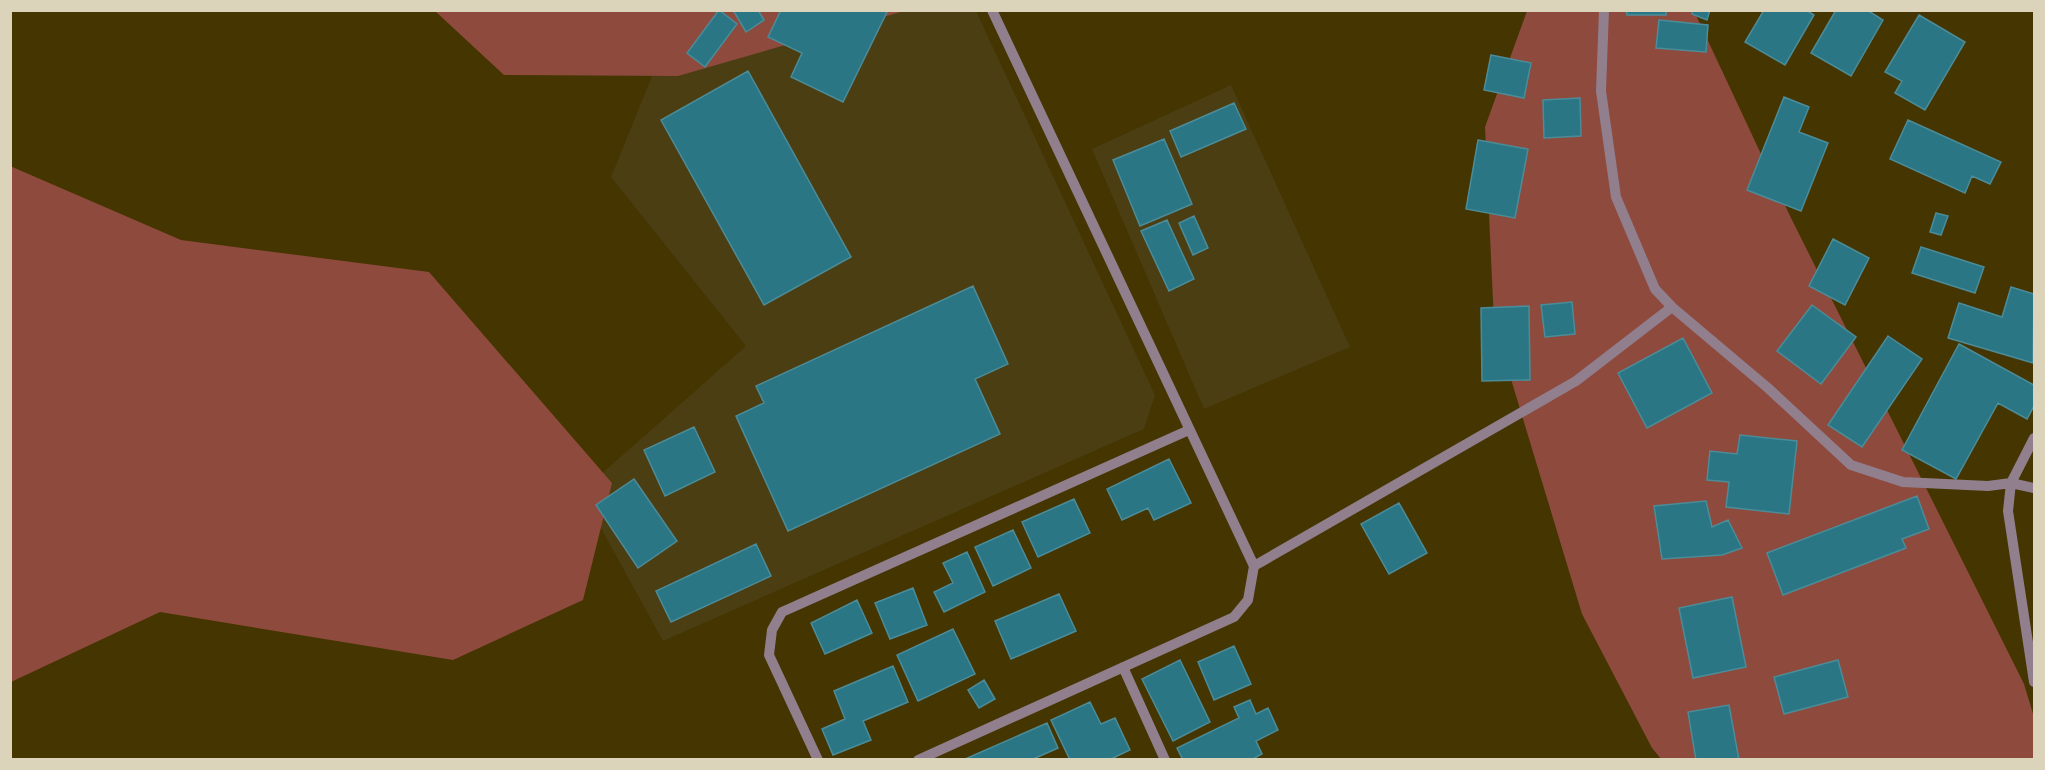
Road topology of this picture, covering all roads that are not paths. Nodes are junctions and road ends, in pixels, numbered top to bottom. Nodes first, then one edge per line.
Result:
1 (992, 10) edge
2 (1604, 10) edge
3 (1672, 307) junction
4 (1189, 430) junction
5 (2034, 438) edge
6 (2011, 483) junction
7 (2034, 488) edge
8 (1254, 566) junction
9 (1123, 667) junction
10 (2034, 682) edge
11 (818, 759) edge
12 (918, 759) edge
13 (1165, 759) edge

1 - 4 street
2 - 3 street
3 - 6 street
3 - 8 street
4 - 8 street
4 - 11 street
5 - 6 street
6 - 7 street
6 - 10 street
8 - 9 street
9 - 12 street
9 - 13 street

